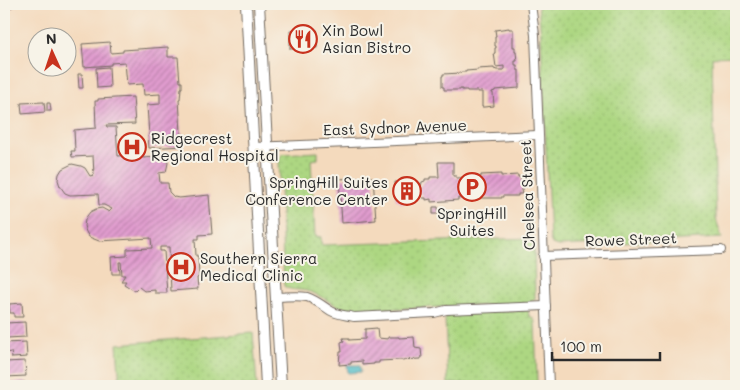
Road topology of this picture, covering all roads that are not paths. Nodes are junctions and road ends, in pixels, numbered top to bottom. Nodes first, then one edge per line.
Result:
1 (246, 4) edge
2 (259, 4) edge
3 (531, 4) edge
4 (538, 135) junction
5 (266, 146) junction
6 (253, 147) junction
7 (721, 250) dead end
8 (543, 256) junction
9 (276, 297) junction
10 (261, 300) junction
11 (546, 306) junction
12 (279, 357) junction
13 (266, 386) edge
14 (281, 386) edge
15 (549, 386) edge

1 - 6 main road
2 - 5 main road
3 - 4 street, Chelsea Street
4 - 5 street, East Sydnor Avenue
4 - 8 street, Chelsea Street
5 - 6 street, East Sydnor Avenue
5 - 9 main road
6 - 10 main road
7 - 8 street, Rowe Street
8 - 11 street, Chelsea Street
9 - 11 street
9 - 12 main road
10 - 12 main road
10 - 13 main road
11 - 15 street, Chelsea Street
12 - 14 main road

